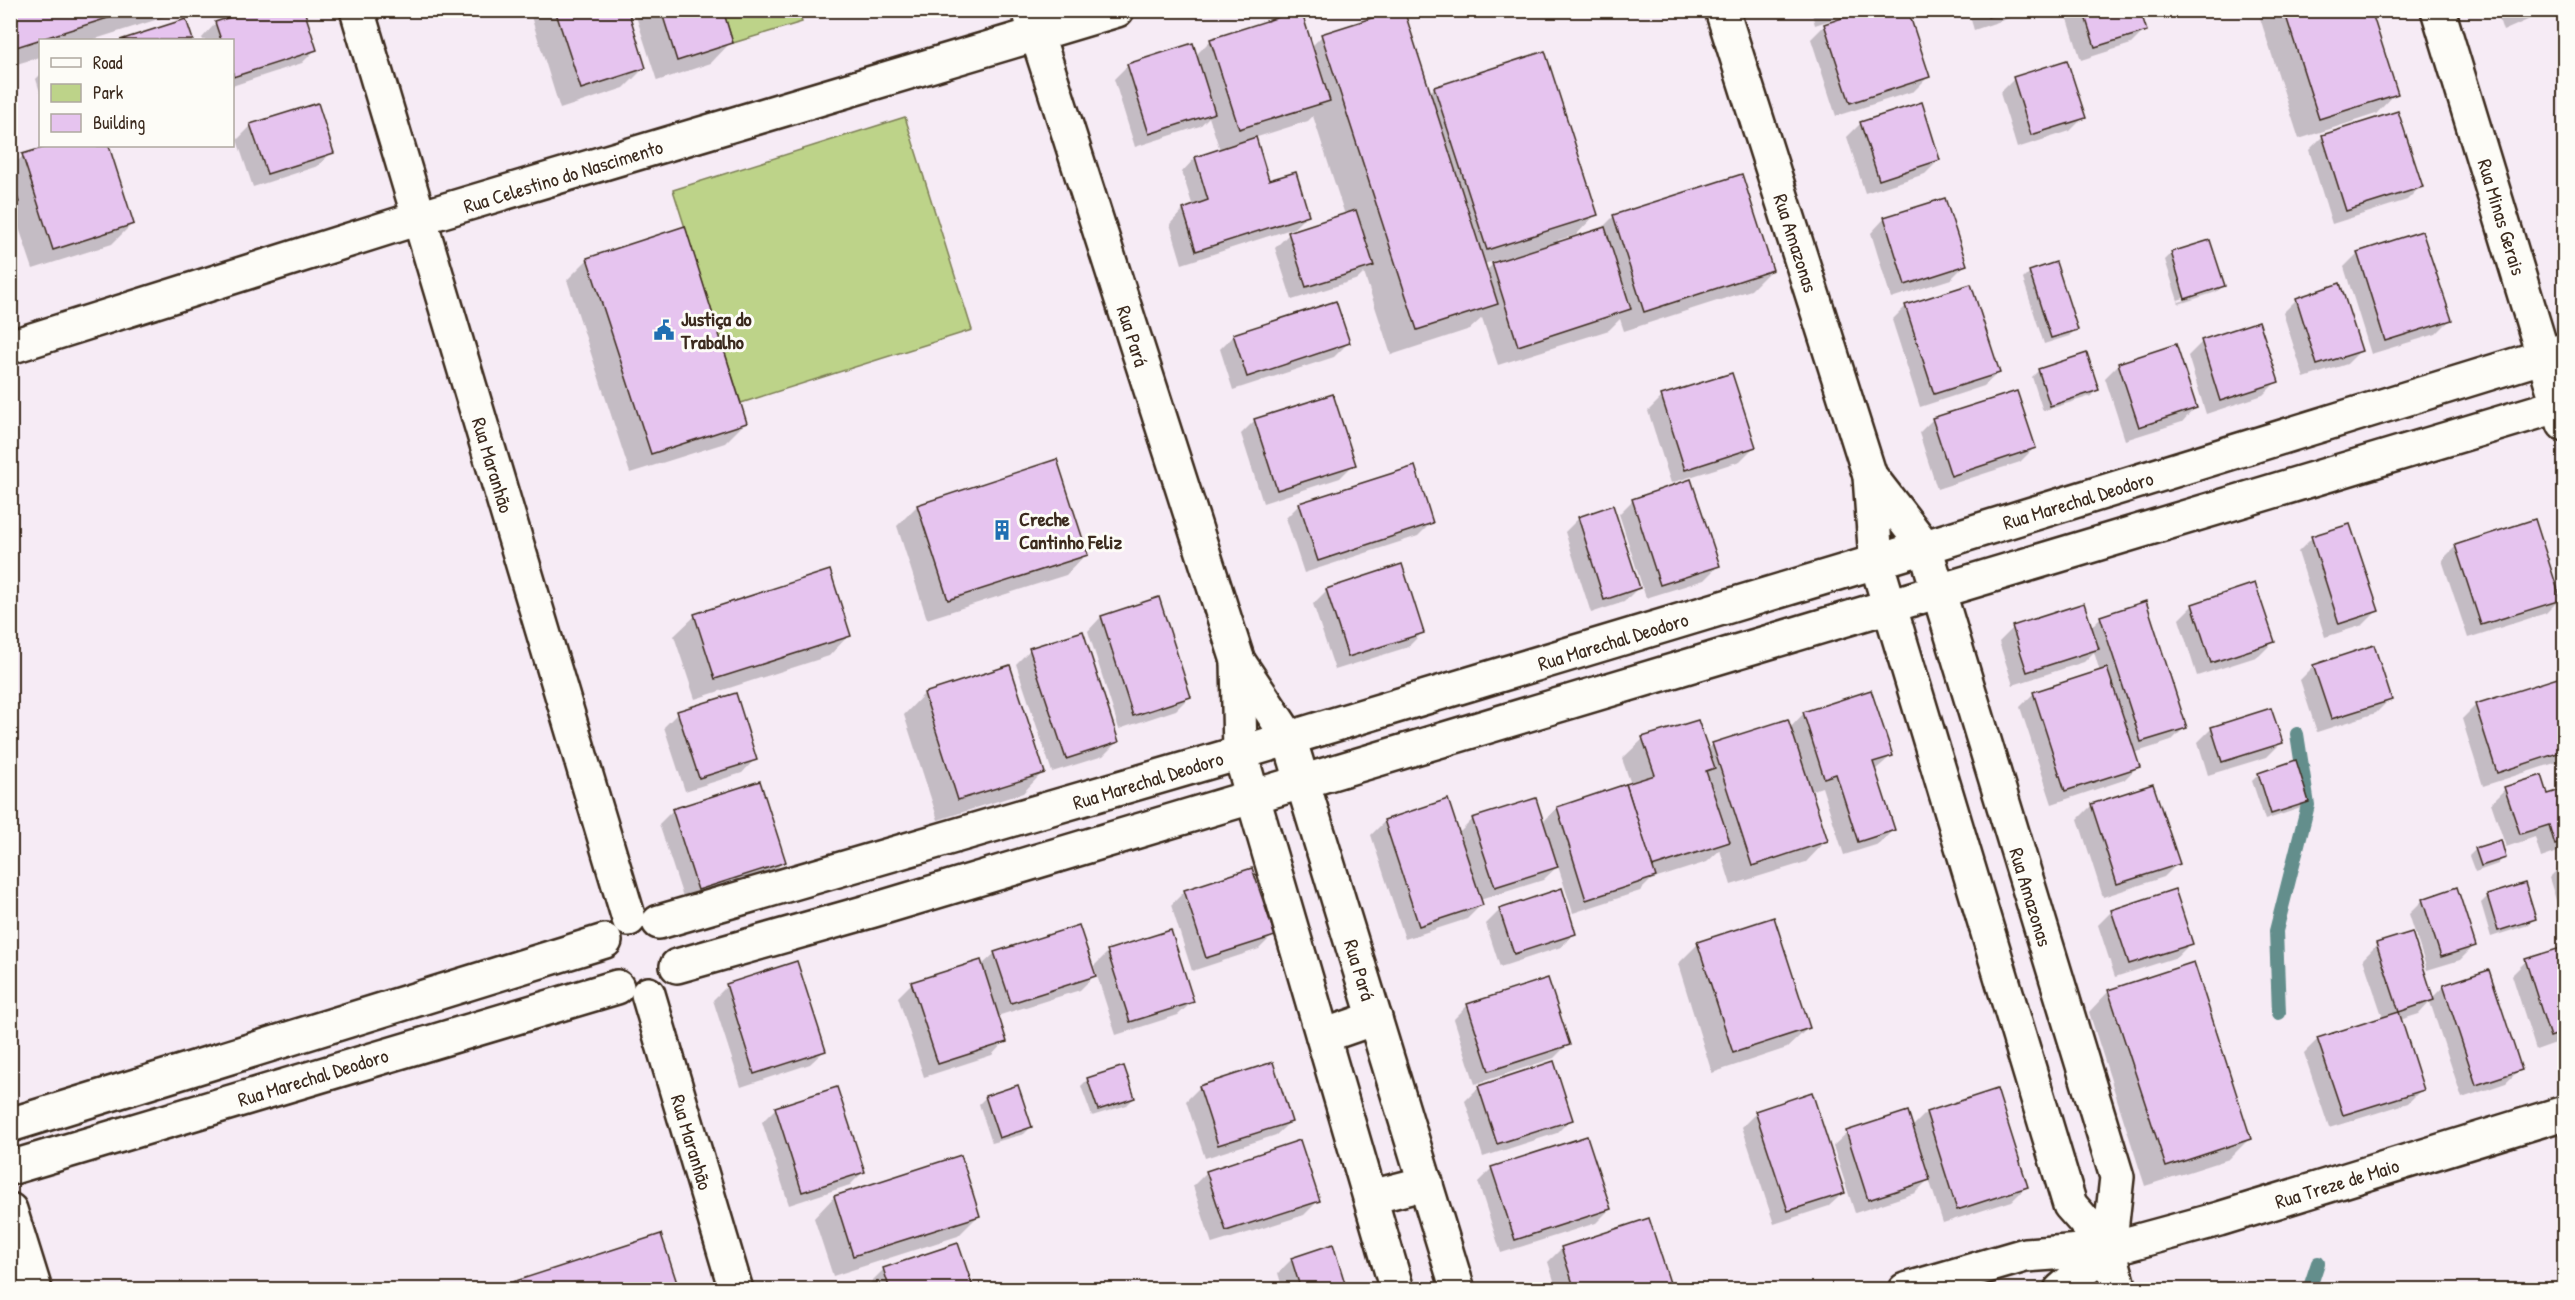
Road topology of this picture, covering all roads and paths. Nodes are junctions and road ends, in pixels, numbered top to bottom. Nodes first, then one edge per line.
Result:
1 (357, 10) edge
2 (1117, 10) edge
3 (1722, 10) edge
4 (2438, 10) edge
5 (1032, 23) edge
6 (419, 218) junction
7 (10, 348) edge
8 (2555, 353) edge
9 (2563, 411) edge
10 (2306, 431) junction
11 (1870, 476) junction
12 (2319, 478) junction
13 (2141, 481) junction
14 (2153, 528) junction
15 (1925, 547) junction
16 (1876, 561) junction
17 (1938, 591) junction
18 (1889, 606) junction
19 (1655, 628) junction
20 (1238, 661) junction
21 (1666, 674) junction
22 (1478, 682) junction
23 (1490, 726) junction
24 (1289, 738) junction
25 (1240, 753) junction
26 (1303, 781) junction
27 (1252, 797) junction
28 (1021, 818) junction
29 (2008, 820) junction
30 (1958, 834) junction
31 (1034, 862) junction
32 (859, 865) junction
33 (874, 910) junction
34 (631, 927) junction
35 (678, 966) junction
36 (2057, 984) junction
37 (632, 991) junction
38 (2007, 998) junction
39 (394, 1006) junction
40 (1375, 1018) junction
41 (1323, 1036) junction
42 (407, 1049) junction
43 (228, 1058) junction
44 (238, 1099) junction
45 (2565, 1113) edge
46 (10, 1125) edge
47 (10, 1168) edge
48 (1426, 1183) junction
49 (1371, 1197) junction
50 (10, 1210) edge
51 (2109, 1249) junction
52 (35, 1290) edge
53 (736, 1290) edge
54 (1397, 1290) edge
55 (1458, 1290) edge
56 (1905, 1290) edge
57 (2061, 1290) edge
58 (2120, 1290) edge

1 - 6 street, Rua Maranhão
2 - 5 street, Rua Celestino do Nascimento
3 - 11 street, Rua Amazonas
4 - 8 street, Rua Minas Gerais
5 - 6 street, Rua Celestino do Nascimento
5 - 20 street, Rua Pará
6 - 7 street, Rua Celestino do Nascimento
6 - 34 street, Rua Maranhão
8 - 9 street, Rua Minas Gerais
8 - 10 street, Rua Marechal Deodoro
9 - 12 street
10 - 12 street
10 - 13 street, Rua Marechal Deodoro
11 - 15 street
11 - 16 street, Rua Amazonas
12 - 14 street
13 - 14 street
13 - 15 street, Rua Marechal Deodoro
14 - 17 street
15 - 16 street, Rua Marechal Deodoro
15 - 17 street, Rua Amazonas
16 - 18 street, Rua Amazonas
16 - 19 street, Rua Marechal Deodoro
17 - 18 street
17 - 29 street, Rua Amazonas
18 - 21 street
18 - 30 street, Rua Amazonas
19 - 21 street
19 - 22 street, Rua Marechal Deodoro
20 - 24 street, Rua Pará
20 - 25 street, Rua Pará
21 - 23 street
22 - 23 street
22 - 24 street, Rua Marechal Deodoro
23 - 26 street
24 - 25 street, Rua Marechal Deodoro
24 - 26 street, Rua Pará
25 - 27 street, Rua Pará
25 - 28 street, Rua Marechal Deodoro
26 - 27 street
26 - 40 street, Rua Pará
27 - 31 street
27 - 41 street, Rua Pará
28 - 31 street
28 - 32 street, Rua Marechal Deodoro
29 - 30 street
29 - 36 street, Rua Amazonas
30 - 38 street, Rua Amazonas
31 - 33 street
32 - 33 street
32 - 34 street, Rua Marechal Deodoro
33 - 35 street
34 - 35 street
34 - 37 street
34 - 39 street, Rua Marechal Deodoro
35 - 37 street
36 - 38 street
36 - 51 street, Rua Amazonas
37 - 42 street, Rua Marechal Deodoro
37 - 53 street, Rua Maranhão
38 - 51 street, Rua Amazonas
39 - 42 street
39 - 43 street, Rua Marechal Deodoro
40 - 41 street
40 - 48 street, Rua Pará
41 - 49 street, Rua Pará
42 - 44 street, Rua Marechal Deodoro
43 - 44 street
43 - 46 street, Rua Marechal Deodoro
44 - 47 street, Rua Marechal Deodoro
45 - 51 street, Rua Treze de Maio
48 - 49 street
48 - 55 street, Rua Pará
49 - 54 street, Rua Pará
50 - 52 street
51 - 56 street, Rua Treze de Maio
51 - 57 street, Rua Treze de Maio
51 - 58 street, Rua Amazonas

